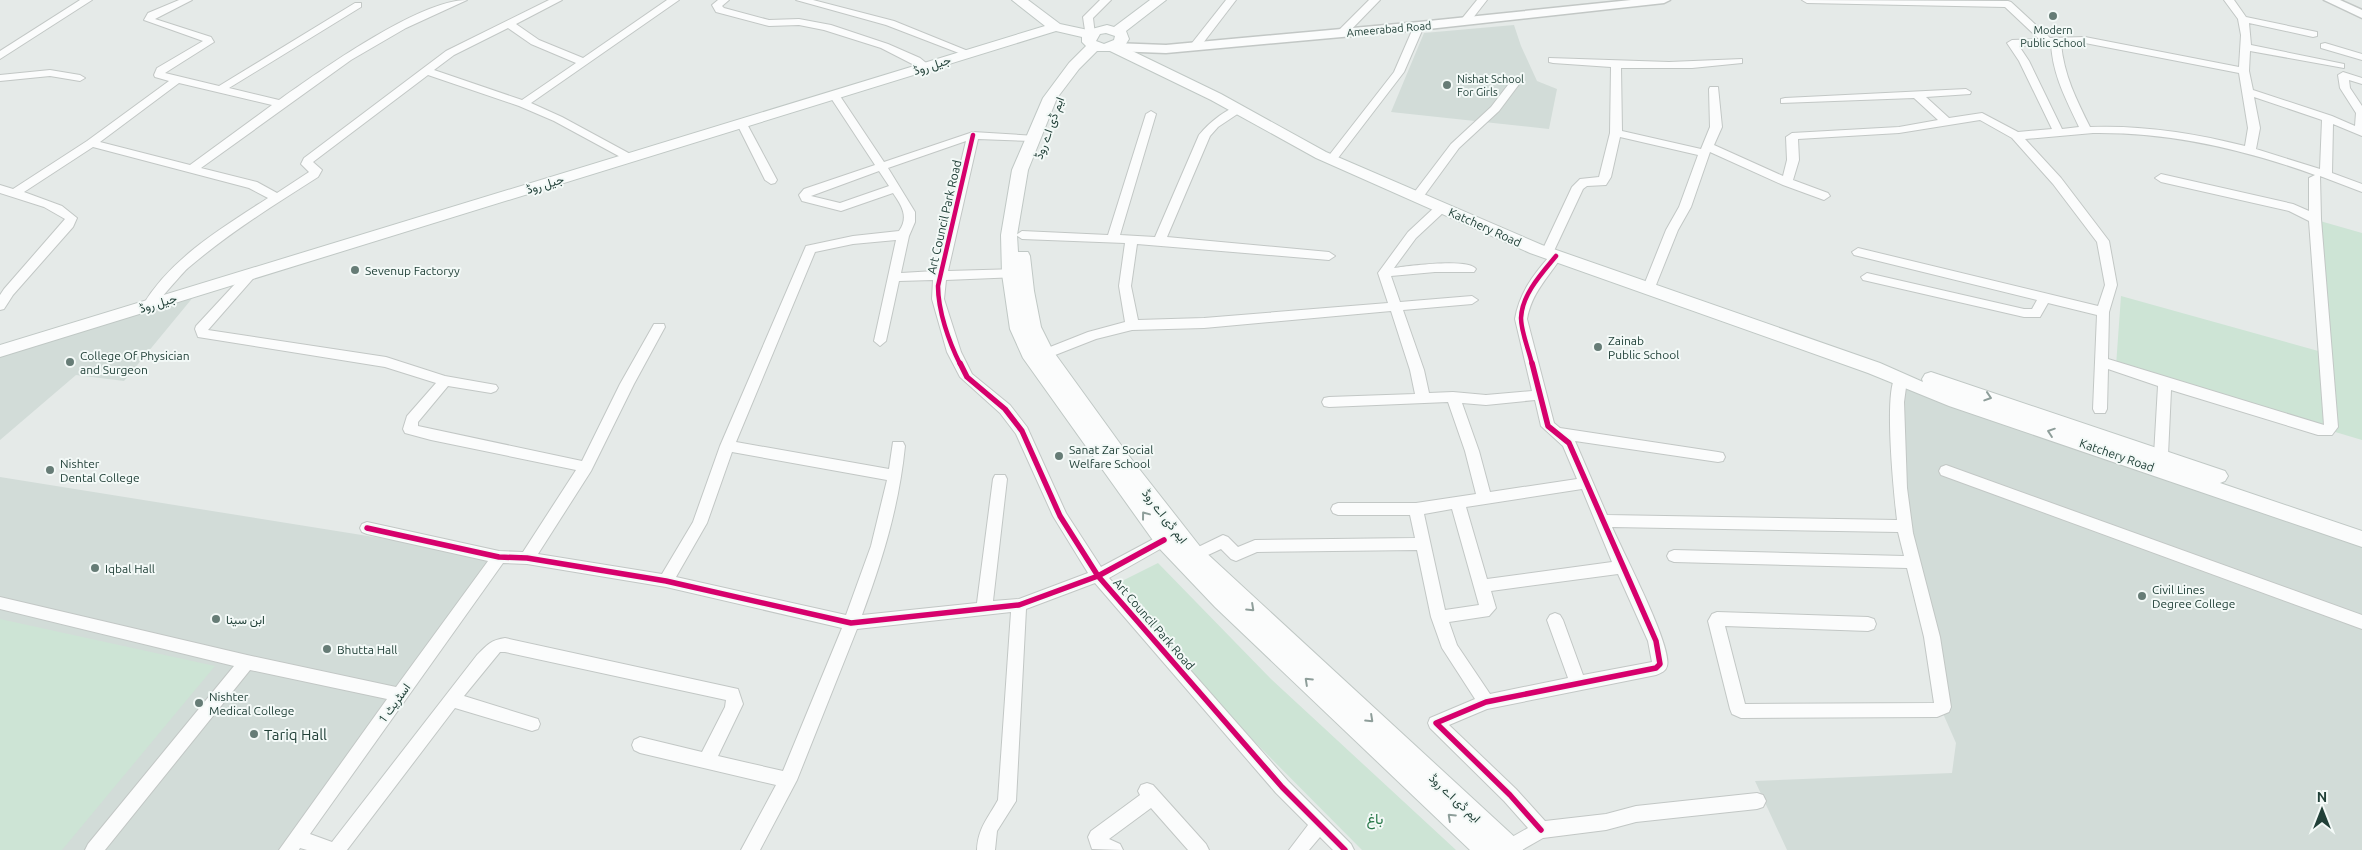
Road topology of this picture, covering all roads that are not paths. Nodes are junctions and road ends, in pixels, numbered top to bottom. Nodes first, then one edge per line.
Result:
1 (87, 0) edge
2 (187, 0) edge
3 (462, 0) edge
4 (557, 0) edge
5 (674, 0) edge
6 (724, 0) edge
7 (801, 0) edge
8 (1019, 0) edge
9 (1106, 0) edge
10 (1159, 0) edge
11 (1231, 0) edge
12 (1375, 0) edge
13 (1482, 0) edge
14 (1664, 0) edge
15 (1807, 0) edge
16 (2229, 0) edge
17 (2330, 0) edge
18 (358, 5) dead end
19 (2362, 14) edge
20 (2243, 19) junction
21 (1465, 21) junction
22 (510, 25) junction
23 (1419, 26) junction
24 (1055, 27) junction
25 (1342, 33) junction
26 (2313, 34) dead end
27 (1115, 39) junction
28 (1092, 40) junction
29 (2051, 40) junction
30 (1196, 45) junction
31 (2325, 46) dead end
32 (2245, 47) junction
33 (968, 53) junction
34 (0, 56) edge
35 (2362, 57) edge
36 (1554, 60) dead end
37 (1738, 61) dead end
38 (584, 62) junction
39 (1616, 65) junction
40 (2340, 66) dead end
41 (926, 67) junction
42 (427, 71) junction
43 (2244, 71) junction
44 (0, 78) edge
45 (80, 78) dead end
46 (178, 79) junction
47 (2362, 81) edge
48 (1515, 83) dead end
49 (1062, 84) junction
50 (222, 89) junction
51 (1714, 89) dead end
52 (1966, 92) dead end
53 (2248, 92) junction
54 (1916, 94) junction
55 (834, 95) junction
56 (1785, 101) dead end
57 (282, 104) junction
58 (523, 104) junction
59 (1238, 109) junction
60 (1151, 114) dead end
61 (2328, 118) junction
62 (1946, 120) junction
63 (742, 124) junction
64 (2086, 130) junction
65 (1616, 132) junction
66 (2362, 132) edge
67 (2059, 133) junction
68 (973, 135) junction
69 (2016, 136) junction
70 (1032, 138) junction
71 (91, 143) junction
72 (2250, 149) junction
73 (1706, 150) junction
74 (630, 158) junction
75 (1331, 160) junction
76 (881, 167) junction
77 (193, 168) junction
78 (2320, 176) junction
79 (2161, 178) dead end
80 (771, 180) dead end
81 (1788, 182) junction
82 (896, 188) junction
83 (2362, 188) edge
84 (0, 189) edge
85 (14, 194) junction
86 (1824, 196) dead end
87 (1417, 197) junction
88 (278, 198) junction
89 (1441, 208) junction
90 (2315, 219) junction
91 (1022, 234) junction
92 (903, 235) junction
93 (1113, 239) junction
94 (1132, 240) junction
95 (1159, 241) junction
96 (1858, 252) dead end
97 (1552, 255) junction
98 (1329, 256) dead end
99 (1470, 269) dead end
100 (1016, 273) junction
101 (1384, 273) junction
102 (251, 274) junction
103 (1954, 275) junction
104 (894, 277) junction
105 (940, 277) junction
106 (1867, 277) dead end
107 (1648, 290) junction
108 (1956, 297) junction
109 (2045, 298) junction
110 (1472, 300) dead end
111 (149, 305) junction
112 (0, 306) edge
113 (1394, 307) junction
114 (2103, 312) junction
115 (1132, 325) junction
116 (659, 327) dead end
117 (880, 341) dead end
118 (0, 351) edge
119 (1045, 354) junction
120 (2102, 362) junction
121 (1874, 368) junction
122 (1900, 380) junction
123 (445, 381) junction
124 (2165, 384) junction
125 (491, 388) dead end
126 (1957, 394) junction
127 (1540, 395) junction
128 (1453, 397) junction
129 (1424, 398) junction
130 (1328, 402) dead end
131 (2100, 409) dead end
132 (1559, 433) junction
133 (2100, 442) junction
134 (727, 446) junction
135 (898, 446) dead end
136 (2161, 455) junction
137 (1718, 457) dead end
138 (1116, 464) junction
139 (586, 467) junction
140 (1946, 470) dead end
141 (896, 476) junction
142 (1000, 479) dead end
143 (1586, 483) junction
144 (2237, 489) junction
145 (1485, 500) junction
146 (1458, 505) junction
147 (1338, 509) dead end
148 (1416, 509) junction
149 (1602, 521) junction
150 (1905, 526) junction
151 (367, 528) dead end
152 (2362, 528) edge
153 (2362, 539) edge
154 (1164, 540) junction
155 (1423, 544) junction
156 (1195, 555) junction
157 (1674, 556) dead end
158 (499, 557) junction
159 (526, 558) junction
160 (1913, 562) junction
161 (1622, 568) junction
162 (1098, 576) junction
163 (666, 581) junction
164 (1482, 586) junction
165 (1228, 596) junction
166 (0, 603) edge
167 (1020, 605) junction
168 (984, 608) junction
169 (1439, 617) junction
170 (1555, 620) dead end
171 (2362, 622) edge
172 (851, 624) junction
173 (1868, 624) dead end
174 (247, 662) junction
175 (1578, 684) junction
176 (400, 695) junction
177 (452, 700) junction
178 (1486, 702) junction
179 (532, 724) dead end
180 (640, 745) dead end
181 (706, 761) junction
182 (788, 780) junction
183 (1757, 801) dead end
184 (1319, 824) junction
185 (1541, 830) junction
186 (292, 844) edge
187 (1510, 849) edge
188 (94, 850) edge
189 (331, 850) edge
190 (336, 850) edge
191 (750, 850) edge
192 (986, 850) edge
193 (1114, 850) edge
194 (1200, 850) edge
195 (1298, 850) edge
196 (1345, 850) edge
197 (1487, 850) edge

1 - 34 street
2 - 46 street
3 - 57 street
4 - 22 street
5 - 38 street
6 - 41 street
7 - 33 street
8 - 24 main road
9 - 28 street
10 - 27 main road
11 - 30 street
12 - 25 street
13 - 21 street
14 - 21 street, Ameerabad Road
15 - 29 street
16 - 20 street
17 - 19 street
18 - 50 street
20 - 26 street
20 - 32 street
21 - 23 street, Ameerabad Road
22 - 38 street
22 - 42 street
23 - 25 street, Ameerabad Road
23 - 75 street
24 - 28 main road, جیل روڈ
24 - 33 main road, جیل روڈ
25 - 30 street, Ameerabad Road
27 - 28 main road
27 - 30 street, Ameerabad Road
27 - 59 main road, Katchery Road
28 - 49 main road, ایم ڈی اے روڈ
29 - 43 street
29 - 64 street
29 - 67 street
31 - 35 street
32 - 40 street
32 - 43 street
33 - 41 main road, جیل روڈ
36 - 39 street
37 - 39 street
38 - 58 street
39 - 65 street
41 - 55 main road, جیل روڈ
42 - 58 street
42 - 88 street
43 - 53 street
44 - 45 street
46 - 50 street
46 - 71 street
47 - 66 street
48 - 87 street
49 - 70 main road, ایم ڈی اے روڈ
49 - 91 main road, ایم ڈی اے روڈ
50 - 57 street
51 - 73 street
52 - 54 street
53 - 61 street
53 - 72 street
54 - 56 street
54 - 62 street
55 - 63 main road, جیل روڈ
55 - 76 street
57 - 77 street
58 - 74 street
59 - 75 main road, Katchery Road
59 - 95 street
60 - 93 street
61 - 66 street
61 - 78 street
62 - 69 street
62 - 81 street
63 - 74 main road, جیل روڈ
63 - 80 street
64 - 67 street
64 - 72 street
65 - 73 street
65 - 97 street
67 - 69 street
68 - 70 street
68 - 76 street
68 - 105 street, Art Council Park Road
69 - 114 street
70 - 100 main road, ایم ڈی اے روڈ
71 - 77 street
71 - 85 street
72 - 78 street
73 - 81 street
73 - 107 street
74 - 102 main road, جیل روڈ
75 - 87 main road, Katchery Road
76 - 82 street
76 - 82 street
77 - 88 street
78 - 83 street
78 - 90 street
79 - 90 street
81 - 86 street
82 - 92 street
84 - 85 street
85 - 112 street
87 - 89 main road, Katchery Road
88 - 111 street
89 - 97 main road, Katchery Road
89 - 101 street
90 - 124 street
91 - 93 street
91 - 100 main road, ایم ڈی اے روڈ
92 - 104 street
92 - 134 street
93 - 94 street
94 - 95 street
94 - 115 street
95 - 98 street
96 - 103 street
97 - 107 main road, Katchery Road
97 - 127 street
99 - 101 street
100 - 105 street
100 - 119 main road, ایم ڈی اے روڈ
100 - 138 main road, ایم ڈی اے روڈ
101 - 113 street
102 - 111 main road, جیل روڈ
102 - 123 street
103 - 108 street
103 - 109 street
104 - 105 street
104 - 117 street
105 - 162 street, Art Council Park Road
106 - 108 street
107 - 121 main road, Katchery Road
108 - 109 street
109 - 114 street
110 - 113 street
111 - 118 main road, جیل روڈ
113 - 115 street
113 - 129 street
114 - 120 street
115 - 119 street
116 - 139 street
119 - 138 main road, ایم ڈی اے روڈ
120 - 124 street
120 - 131 street
121 - 122 main road, Katchery Road
121 - 126 main road, Katchery Road
122 - 126 main road, Katchery Road
122 - 150 street
123 - 125 street
123 - 139 street
124 - 136 street
126 - 133 main road, Katchery Road
127 - 128 street
127 - 132 street
128 - 129 street
128 - 145 street
129 - 130 street
132 - 137 street
132 - 143 street
133 - 136 main road, Katchery Road
133 - 144 main road, Katchery Road
134 - 141 street
134 - 163 street
135 - 141 street
136 - 144 main road, Katchery Road
154 -> 138 main road, ایم ڈی اے روڈ
138 - 156 main road, ایم ڈی اے روڈ
139 - 159 street
140 - 171 street
141 - 172 street
142 - 168 street
143 - 145 street
143 - 149 street
144 - 152 main road, Katchery Road
144 - 153 main road, Katchery Road
145 - 146 street
146 - 148 street
146 - 164 street
147 - 148 street
148 - 155 street
149 - 150 street
149 - 161 street
150 - 160 street
151 - 158 street
154 - 162 street
154 - 165 main road, ایم ڈی اے روڈ
155 - 156 street
155 - 169 street
156 - 165 main road, ایم ڈی اے روڈ
157 - 160 street
158 - 159 street
158 - 176 street, اسٹریٹ 1
159 - 163 street
160 - 173 street
161 - 164 street
161 - 175 street
162 - 167 street
162 - 184 street, Art Council Park Road
163 - 172 street
164 - 169 street
165 -> 187 main road, ایم ڈی اے روڈ
197 -> 165 main road, ایم ڈی اے روڈ
166 - 174 street
167 - 168 street
167 - 192 street
168 - 172 street
169 - 178 street
170 - 175 street
172 - 182 street
174 - 176 street
174 - 188 street
175 - 178 street
176 - 186 street, اسٹریٹ 1
177 - 179 street
177 - 181 street
177 - 190 street
178 - 185 street
180 - 181 street
181 - 182 street
182 - 191 street
183 - 185 street
184 - 195 street
184 - 196 street, Art Council Park Road
185 - 187 street
186 - 189 street
193 - 194 street

